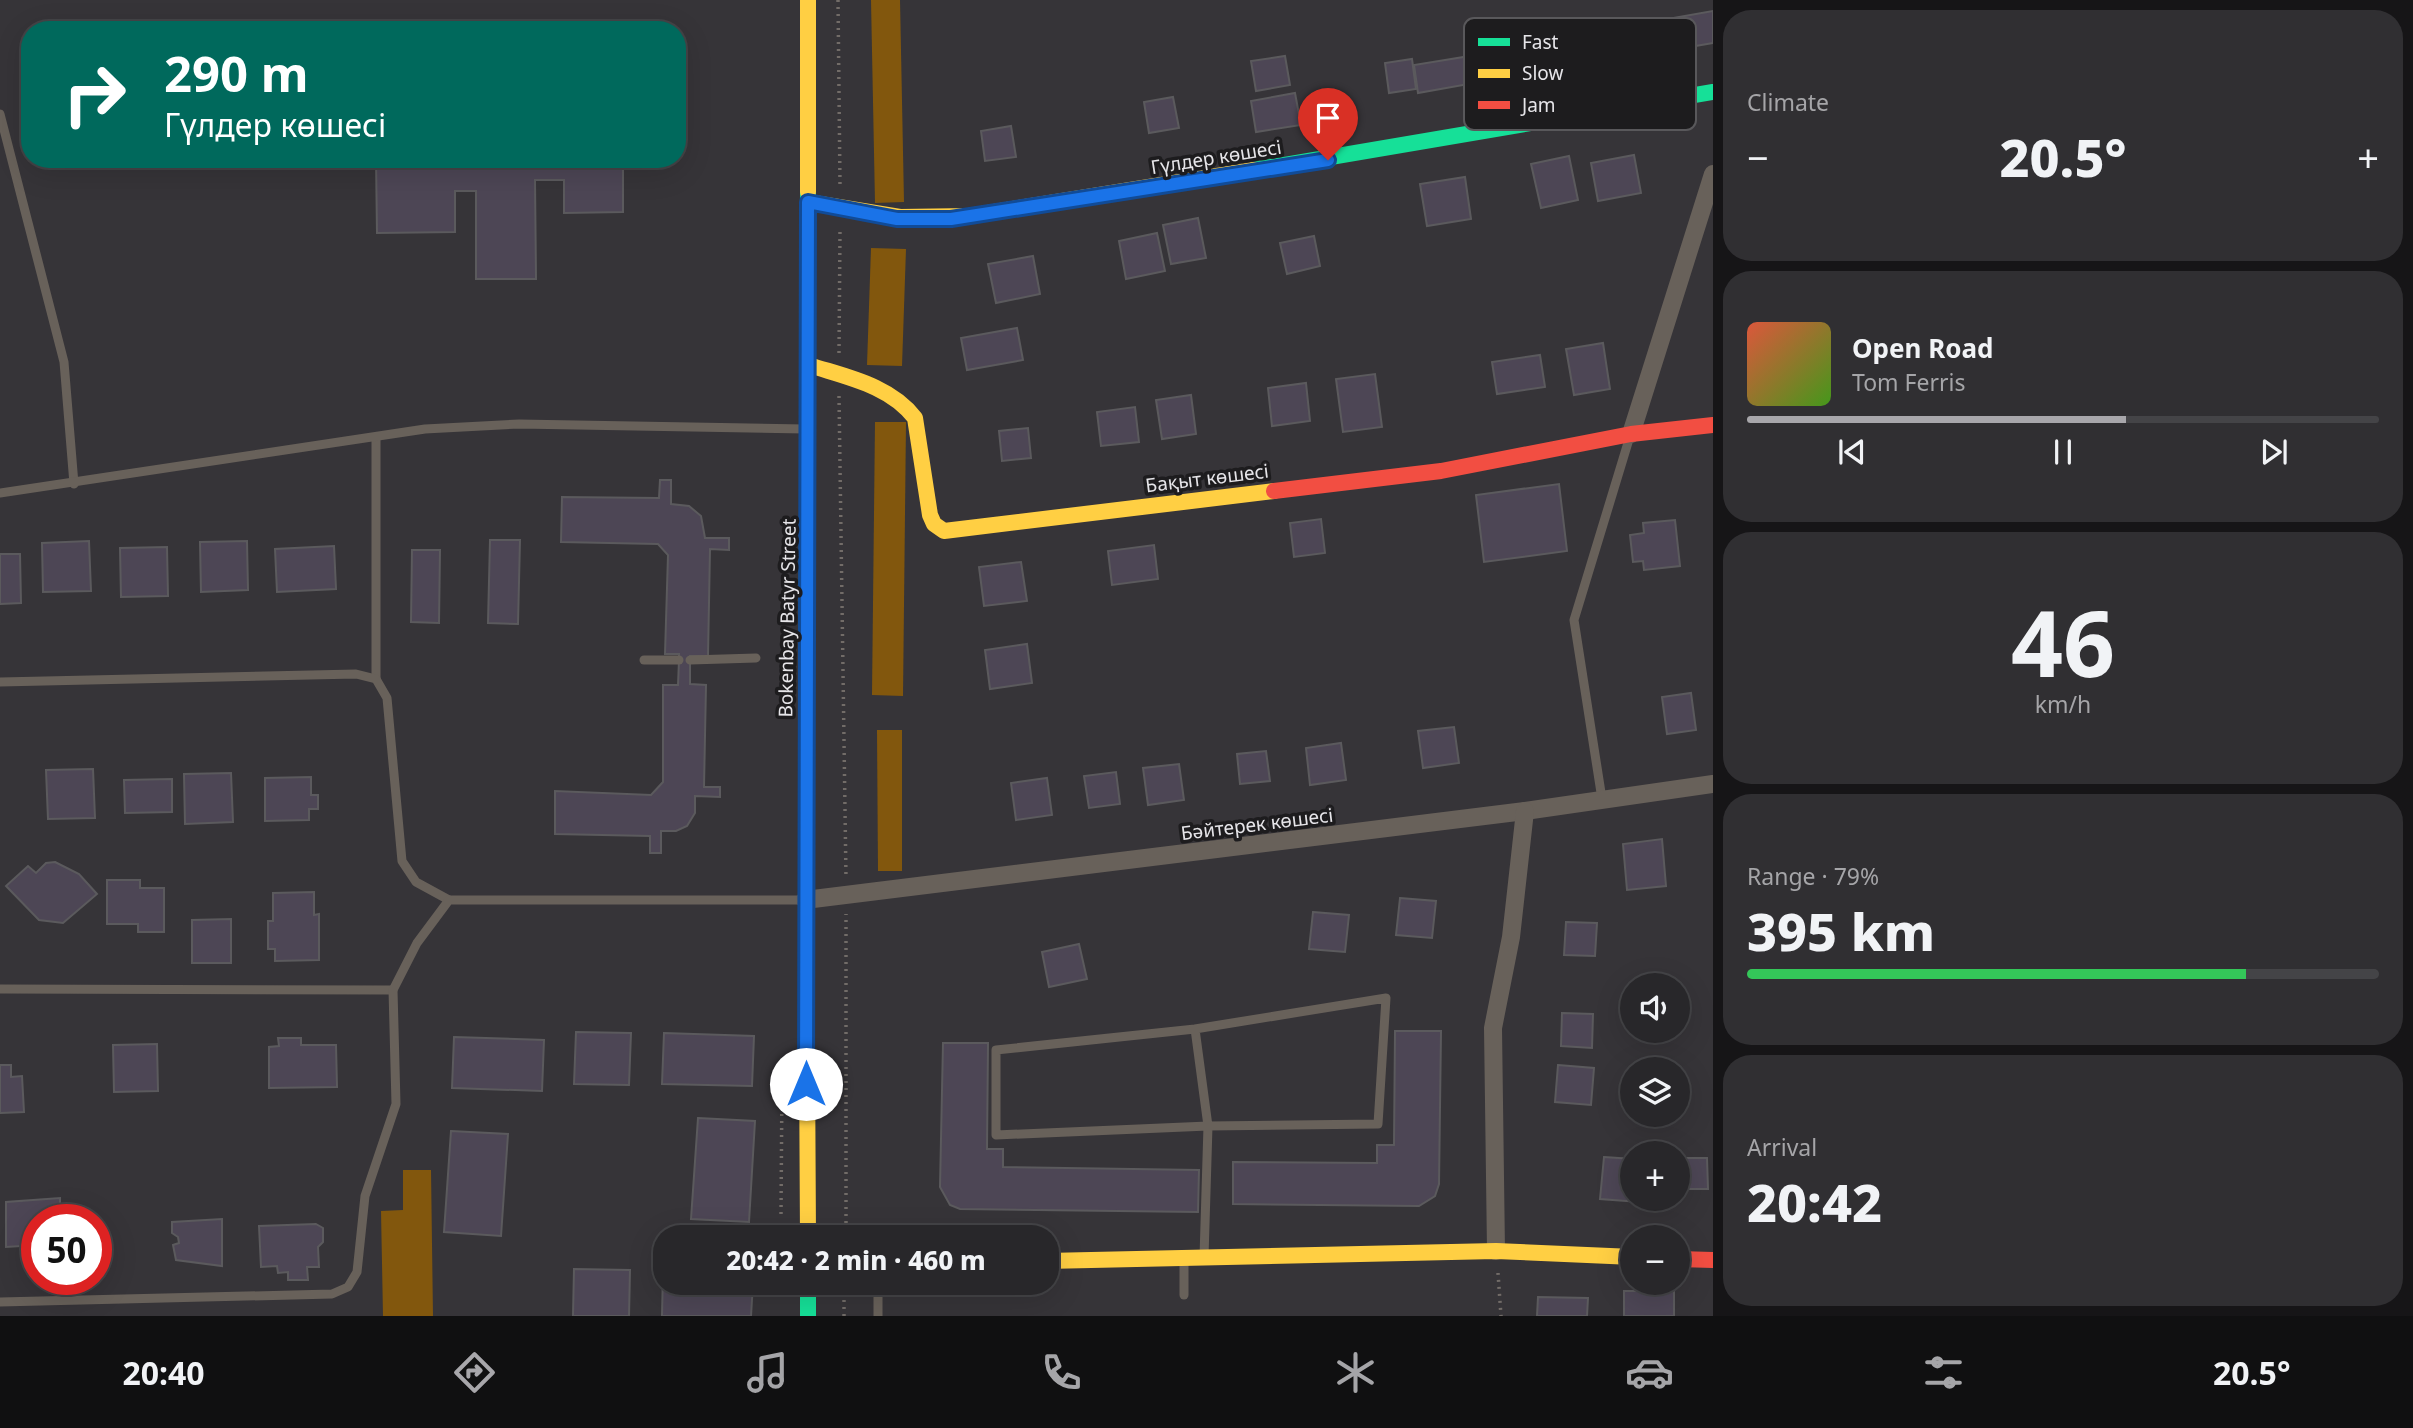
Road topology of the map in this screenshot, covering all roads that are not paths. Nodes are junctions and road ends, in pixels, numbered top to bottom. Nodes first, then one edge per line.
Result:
1 (808, 0) edge
2 (0, 114) edge
3 (1490, 130) edge
4 (1713, 174) edge
5 (808, 202) junction
6 (808, 365) junction
7 (1713, 425) edge
8 (809, 430) junction
9 (1630, 434) junction
10 (376, 437) junction
11 (74, 484) junction
12 (0, 493) edge
13 (756, 657) dead end
14 (644, 660) dead end
15 (679, 660) dead end
16 (690, 660) dead end
17 (376, 680) junction
18 (0, 682) edge
19 (1713, 784) edge
20 (1602, 799) junction
21 (1525, 811) junction
22 (449, 900) junction
23 (805, 900) junction
24 (0, 989) edge
25 (393, 990) junction
26 (1195, 1029) junction
27 (1208, 1126) junction
28 (808, 1225) edge
29 (1496, 1251) junction
30 (1620, 1256) edge
31 (1184, 1259) junction
32 (1204, 1259) junction
33 (1690, 1259) edge
34 (1713, 1260) edge
35 (1059, 1261) edge
36 (808, 1295) edge
37 (878, 1295) edge
38 (1184, 1295) dead end
39 (0, 1303) edge
40 (808, 1316) edge
41 (878, 1316) edge

1 - 5 street, Bokenbay Batyr Street
2 - 11 lane
3 - 5 street, Гүлдер көшесі
4 - 9 street
5 - 6 street, Bokenbay Batyr Street
6 - 8 street, Bokenbay Batyr Street
6 - 9 street, Бақыт көшесі
7 - 9 street, Бақыт көшесі
8 - 10 lane
8 - 23 street, Bokenbay Batyr Street
9 - 20 lane
10 - 11 lane
10 - 17 lane
11 - 12 lane
13 - 16 lane
14 - 15 lane
17 - 18 lane
17 - 22 lane
19 - 20 street, Бәйтерек көшесі
20 - 21 street, Бәйтерек көшесі
21 - 23 street, Бәйтерек көшесі
21 - 29 street
22 - 23 lane
22 - 25 lane
23 - 28 street, Bokenbay Batyr Street
24 - 25 lane
25 - 39 lane
26 - 27 lane
26 - 27 lane
26 - 27 lane
27 - 32 lane
29 - 30 street
29 - 32 street
31 - 32 street
31 - 35 street
31 - 38 lane
33 - 34 street
36 - 40 street
37 - 41 lane

